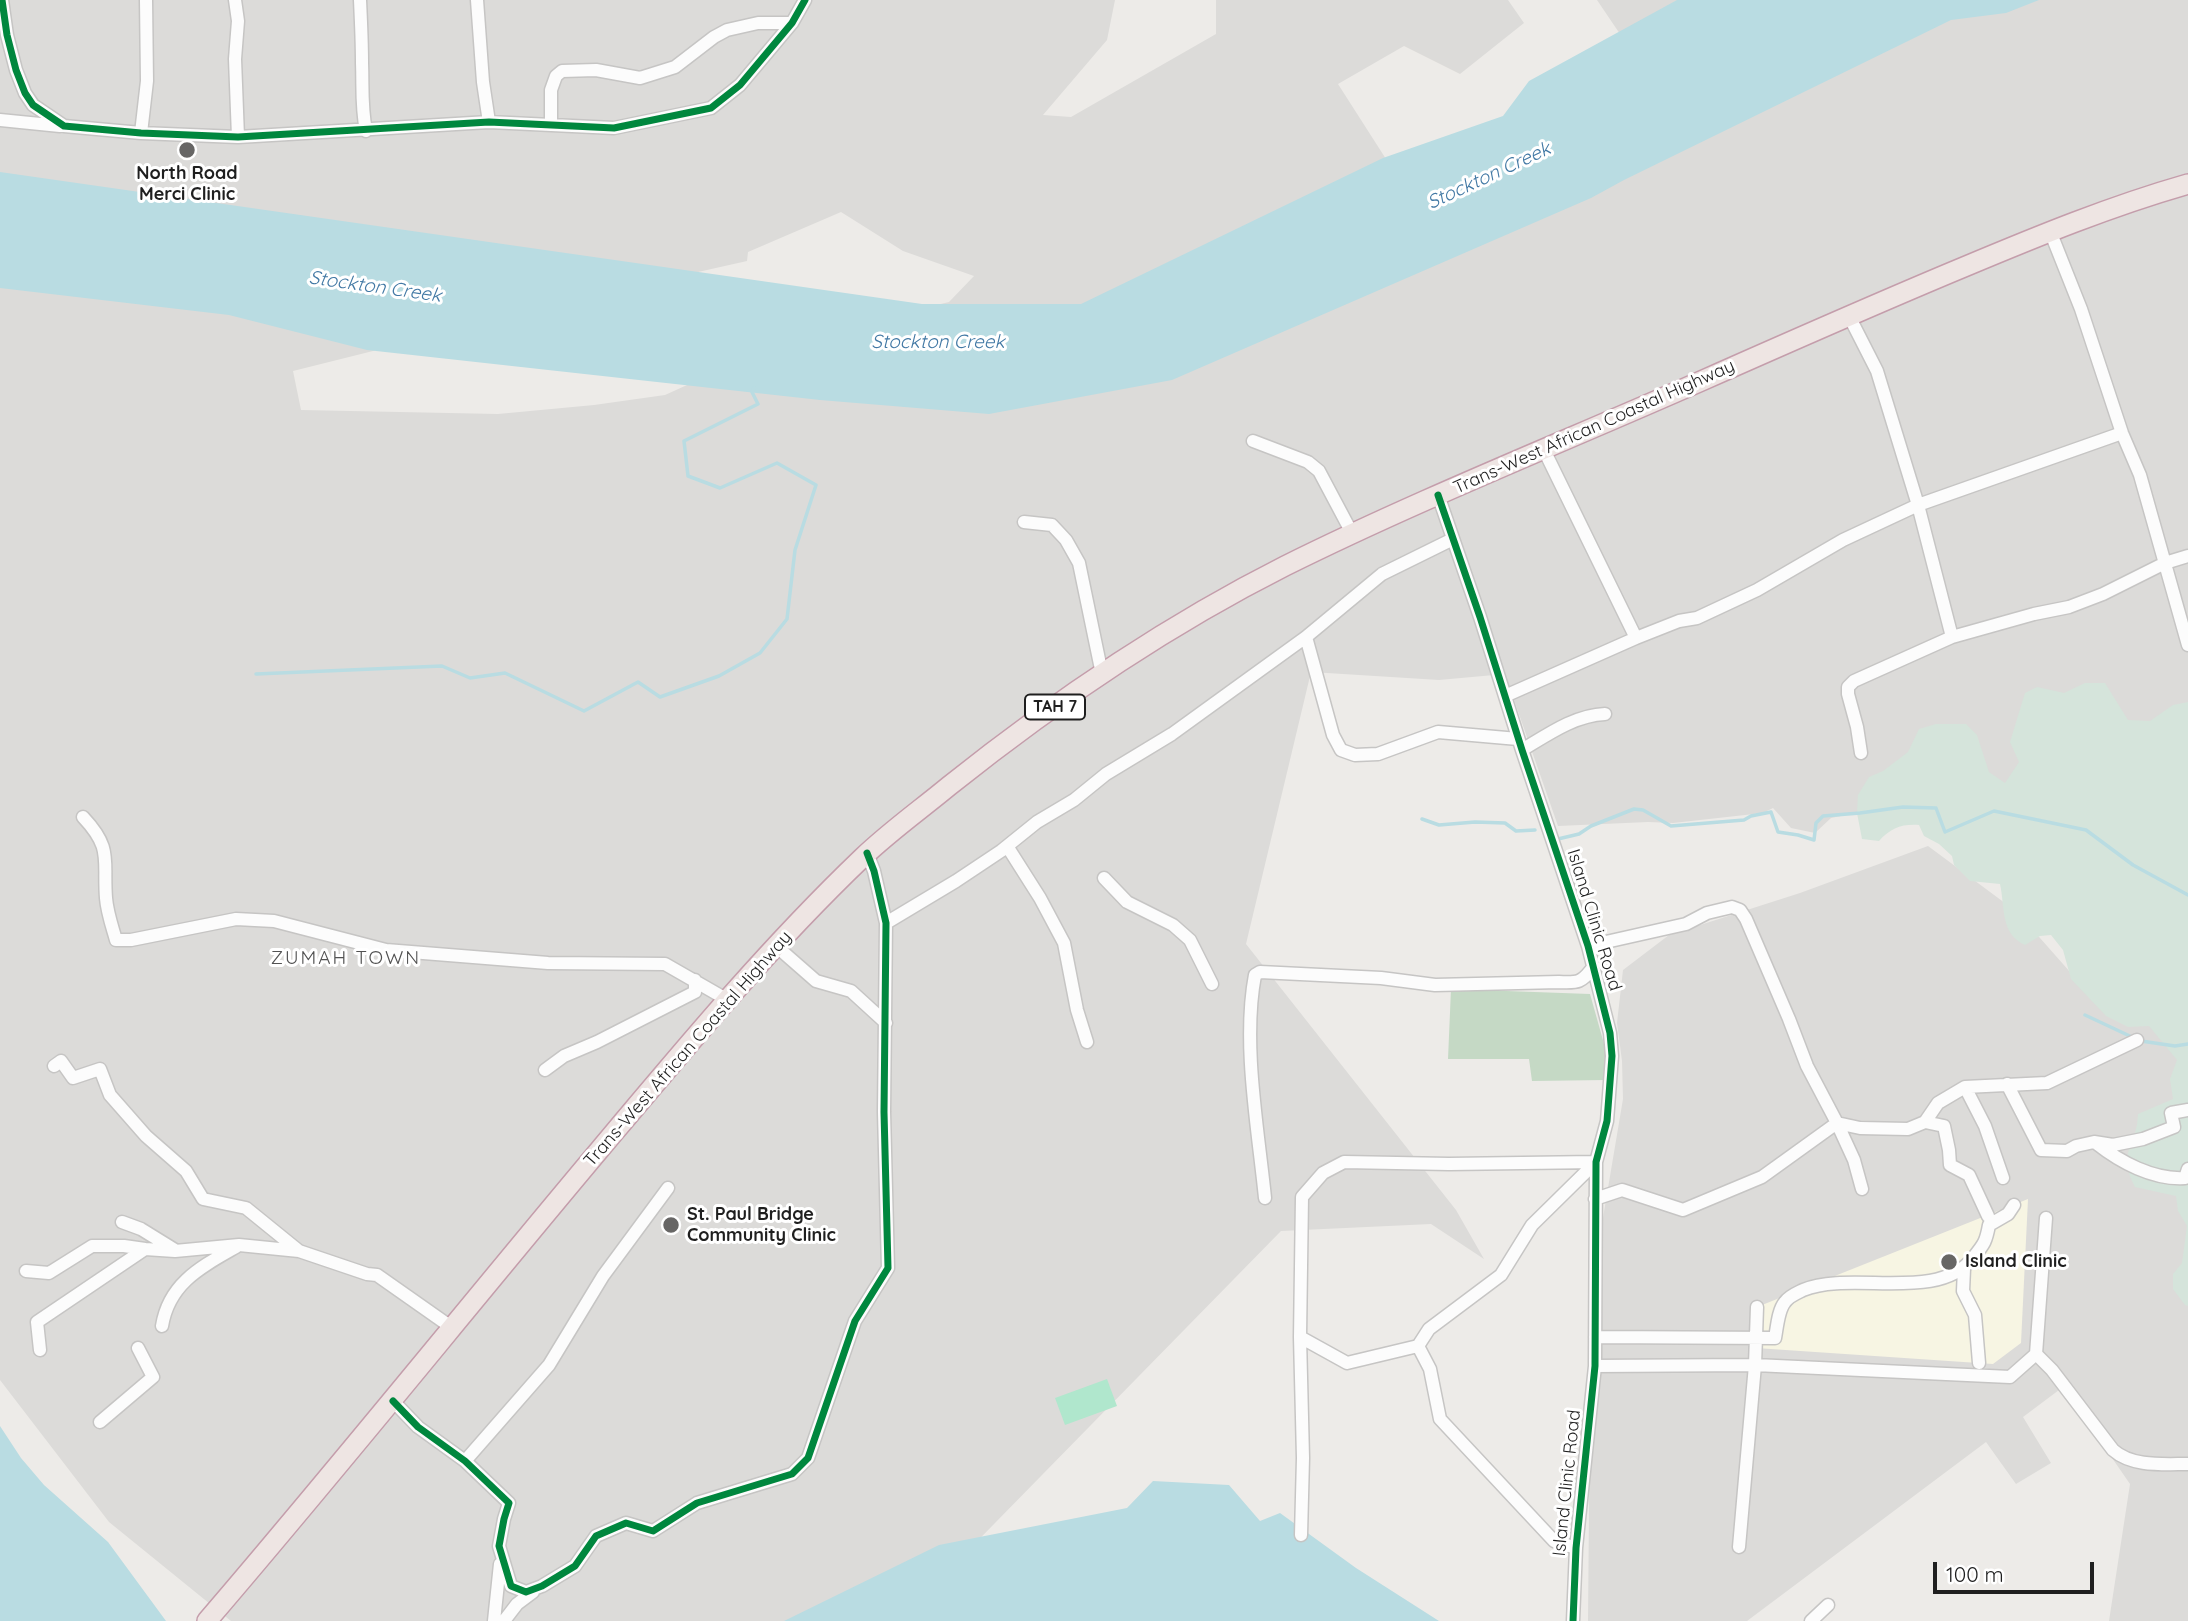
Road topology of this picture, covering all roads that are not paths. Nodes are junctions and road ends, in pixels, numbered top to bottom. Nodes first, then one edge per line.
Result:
1 (2, 0) edge
2 (146, 0) edge
3 (235, 0) edge
4 (360, 0) edge
5 (477, 0) edge
6 (805, 0) edge
7 (792, 23) junction
8 (0, 120) edge
9 (489, 122) junction
10 (551, 123) junction
11 (64, 126) junction
12 (366, 131) junction
13 (141, 133) junction
14 (238, 137) junction
15 (2188, 184) edge
16 (2050, 231) junction
17 (1849, 316) junction
18 (2122, 433) junction
19 (1253, 441) dead end
20 (1544, 450) junction
21 (1438, 495) junction
22 (1918, 505) junction
23 (1024, 522) dead end
24 (1353, 535) junction
25 (1453, 539) junction
26 (2188, 556) edge
27 (2165, 563) junction
28 (1306, 637) junction
29 (1952, 637) junction
30 (1636, 638) junction
31 (2188, 645) edge
32 (1102, 674) junction
33 (1505, 696) junction
34 (1605, 715) dead end
35 (1520, 744) junction
36 (1861, 752) dead end
37 (83, 817) dead end
38 (1007, 846) junction
39 (867, 853) junction
40 (1104, 878) dead end
41 (886, 923) junction
42 (776, 946) junction
43 (1588, 946) junction
44 (1594, 966) junction
45 (695, 980) junction
46 (1212, 984) dead end
47 (726, 999) junction
48 (886, 1023) junction
49 (2137, 1040) dead end
50 (1087, 1042) dead end
51 (54, 1066) dead end
52 (545, 1070) dead end
53 (2007, 1084) junction
54 (1965, 1087) junction
55 (2188, 1110) edge
56 (1925, 1122) junction
57 (1837, 1123) junction
58 (2094, 1142) junction
59 (1596, 1162) junction
60 (2188, 1169) edge
61 (2003, 1178) dead end
62 (668, 1188) dead end
63 (1862, 1189) dead end
64 (1265, 1198) dead end
65 (1595, 1199) junction
66 (2014, 1205) dead end
67 (1987, 1216) dead end
68 (2046, 1218) dead end
69 (122, 1222) dead end
70 (239, 1245) junction
71 (145, 1249) junction
72 (175, 1251) junction
73 (299, 1251) junction
74 (1964, 1269) junction
75 (26, 1271) dead end
76 (1757, 1307) dead end
77 (162, 1325) dead end
78 (451, 1326) junction
79 (1300, 1337) junction
80 (1595, 1337) junction
81 (1756, 1338) junction
82 (1418, 1346) junction
83 (138, 1348) dead end
84 (40, 1350) dead end
85 (2036, 1354) junction
86 (1979, 1363) dead end
87 (1755, 1365) junction
88 (1595, 1366) junction
89 (393, 1401) junction
90 (100, 1422) dead end
91 (464, 1461) junction
92 (2188, 1464) edge
93 (1301, 1535) dead end
94 (499, 1546) junction
95 (1739, 1547) dead end
96 (1576, 1548) junction
97 (542, 1586) junction
98 (1828, 1605) dead end
99 (207, 1621) edge
100 (494, 1621) edge
101 (504, 1621) edge
102 (1573, 1621) edge
103 (1811, 1621) edge

1 - 11 street
2 - 13 street
3 - 14 street
4 - 12 street
5 - 9 street
6 - 7 street
7 - 10 street
7 - 10 street
8 - 11 street
9 - 10 street
9 - 12 street
11 - 13 street
12 - 14 street
13 - 14 street
15 - 16 highway, Trans-West African Coastal Highway / TAH 7
16 - 17 highway, Trans-West African Coastal Highway / TAH 7
16 - 18 street
17 - 20 highway, Trans-West African Coastal Highway / TAH 7
17 - 22 street
18 - 22 street
18 - 27 street
19 - 24 street
20 - 21 highway, Trans-West African Coastal Highway / TAH 7
20 - 30 street
21 - 24 highway, Trans-West African Coastal Highway / TAH 7
21 - 25 street, Island Clinic Road
22 - 29 street
22 - 30 street
23 - 32 street
24 - 32 highway, Trans-West African Coastal Highway / TAH 7
25 - 28 street
25 - 33 street, Island Clinic Road
26 - 27 street
27 - 29 street
27 - 31 street
28 - 35 street
28 - 38 street
29 - 36 street
30 - 33 street
32 - 39 highway, Trans-West African Coastal Highway / TAH 7
33 - 35 street, Island Clinic Road
34 - 35 street
35 - 43 street, Island Clinic Road
37 - 45 street
38 - 41 street
38 - 50 street
39 - 41 street
39 - 42 highway, Trans-West African Coastal Highway / TAH 7
40 - 46 street
41 - 48 street
42 - 47 highway, Trans-West African Coastal Highway / TAH 7
42 - 48 street
43 - 44 street, Island Clinic Road
43 - 57 street
44 - 59 street, Island Clinic Road
44 - 64 street
45 - 47 street
45 - 52 street
47 - 78 highway, Trans-West African Coastal Highway / TAH 7
48 - 97 street
49 - 53 street
51 - 73 street
53 - 54 street
53 - 58 street
54 - 56 street
54 - 61 street
55 - 58 street
56 - 57 street
56 - 67 street
57 - 63 street
57 - 65 street
58 - 60 street
59 - 65 street, Island Clinic Road
59 - 79 street
59 - 82 street
62 - 91 street
65 - 80 street, Island Clinic Road
66 - 74 street
68 - 85 street
69 - 72 street
70 - 72 street
70 - 73 street
70 - 77 street
71 - 72 street
71 - 75 street
71 - 84 street
73 - 78 street
74 - 81 street
74 - 86 street
76 - 81 street
78 - 89 highway, Trans-West African Coastal Highway / TAH 7
79 - 82 street
79 - 93 street
80 - 81 street
80 - 88 street, Island Clinic Road
81 - 87 street
82 - 96 street
83 - 90 street
85 - 87 street
85 - 92 street
87 - 88 street
87 - 95 street
88 - 96 street, Island Clinic Road
89 - 91 street
89 - 99 highway, Trans-West African Coastal Highway / TAH 7
91 - 94 street
94 - 97 street
94 - 100 street
96 - 102 street, Island Clinic Road
97 - 101 street
98 - 103 street

